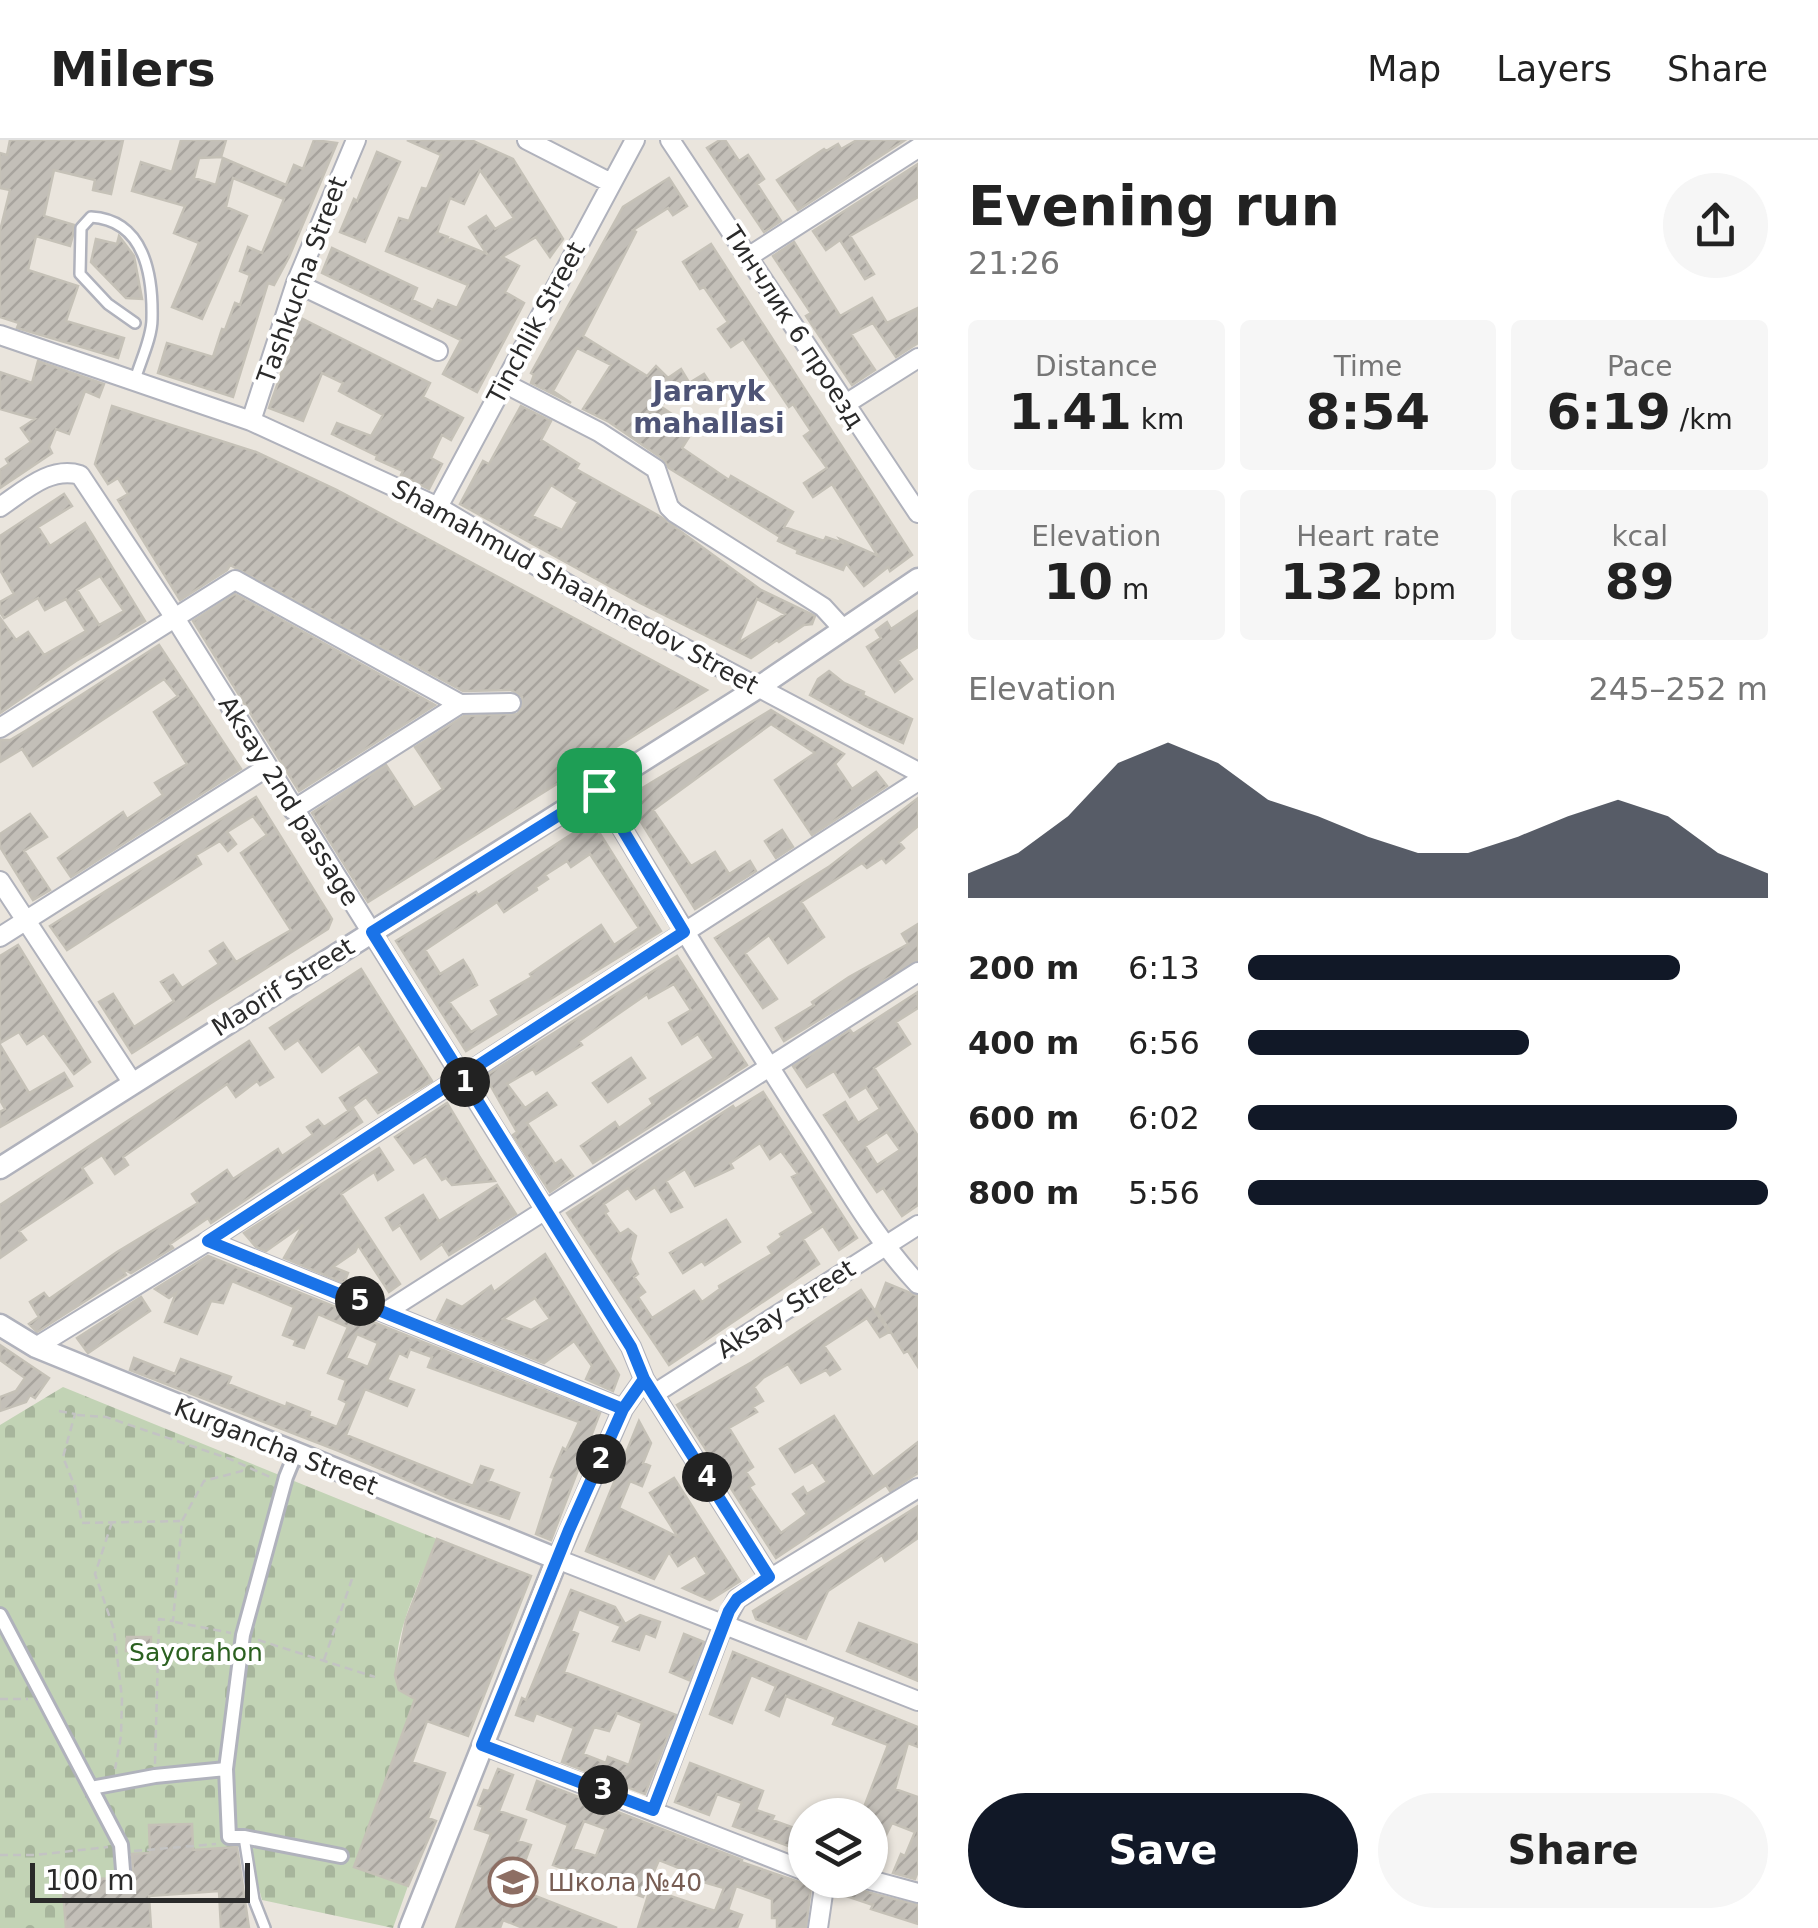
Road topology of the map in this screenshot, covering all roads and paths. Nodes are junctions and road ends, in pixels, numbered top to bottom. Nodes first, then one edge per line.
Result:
1 (356, 140) edge
2 (528, 140) edge
3 (635, 140) edge
4 (670, 140) edge
5 (918, 148) edge
6 (611, 182) junction
7 (748, 256) junction
8 (296, 283) junction
9 (135, 322) dead end
10 (0, 335) edge
11 (438, 351) dead end
12 (918, 358) edge
13 (135, 380) junction
14 (504, 384) junction
15 (844, 404) junction
16 (251, 421) junction
17 (0, 507) edge
18 (438, 507) junction
19 (918, 513) edge
20 (918, 579) edge
21 (175, 618) junction
22 (844, 630) junction
23 (759, 687) junction
24 (511, 703) dead end
25 (460, 704) junction
26 (0, 728) edge
27 (266, 768) junction
28 (918, 772) edge
29 (918, 781) edge
30 (599, 790) junction
31 (293, 810) junction
32 (0, 881) edge
33 (26, 920) junction
34 (372, 932) junction
35 (684, 932) junction
36 (0, 937) edge
37 (918, 972) edge
38 (769, 1066) junction
39 (462, 1076) junction
40 (132, 1082) junction
41 (0, 1168) edge
42 (544, 1209) junction
43 (918, 1224) edge
44 (208, 1241) junction
45 (885, 1245) junction
46 (918, 1284) edge
47 (387, 1311) junction
48 (0, 1325) edge
49 (36, 1348) junction
50 (649, 1386) junction
51 (623, 1409) junction
52 (59, 1411) dead end
53 (75, 1414) junction
54 (295, 1456) junction
55 (243, 1467) junction
56 (285, 1482) junction
57 (918, 1488) edge
58 (182, 1521) junction
59 (112, 1522) junction
60 (557, 1559) junction
61 (769, 1577) junction
62 (352, 1579) dead end
63 (0, 1615) edge
64 (173, 1622) junction
65 (724, 1623) junction
66 (243, 1635) junction
67 (323, 1661) junction
68 (375, 1678) dead end
69 (0, 1699) edge
70 (46, 1700) junction
71 (918, 1701) edge
72 (482, 1745) junction
73 (226, 1769) junction
74 (155, 1776) junction
75 (116, 1783) junction
76 (91, 1788) junction
77 (653, 1810) junction
78 (244, 1836) junction
79 (229, 1837) junction
80 (121, 1846) junction
81 (0, 1855) edge
82 (341, 1856) dead end
83 (788, 1864) edge
84 (123, 1870) dead end
85 (888, 1885) edge
86 (918, 1893) edge
87 (822, 1898) edge
88 (266, 1928) edge
89 (410, 1928) edge
90 (818, 1928) edge

1 - 8 street, Tаshkucha Street
2 - 6 street
3 - 6 street, Tinchlik Street
4 - 7 street, Тинчлик 6 проезд
5 - 7 street
6 - 14 street, Tinchlik Street
7 - 15 street, Тинчлик 6 проезд
8 - 11 street
8 - 16 street, Tаshkucha Street
9 - 13 lane
10 - 13 street, Shamahmud Shaahmedov Street
12 - 15 street
13 - 16 street, Shamahmud Shaahmedov Street
14 - 18 street, Tinchlik Street
14 - 22 street
15 - 19 street, Тинчлик 6 проезд
16 - 18 street, Shamahmud Shaahmedov Street
17 - 21 street, Aksay 2nd passage
18 - 23 street, Shamahmud Shaahmedov Street
20 - 22 street, Maorif Street
21 - 25 street
21 - 26 street
21 - 27 street, Aksay 2nd passage
22 - 23 street, Maorif Street
23 - 28 street, Shamahmud Shaahmedov Street
23 - 30 street, Maorif Street
24 - 25 street
25 - 31 street
27 - 31 street, Aksay 2nd passage
27 - 33 street
29 - 35 street
30 - 34 street, Maorif Street
30 - 35 street
31 - 34 street, Aksay 2nd passage
32 - 33 street
33 - 36 street
33 - 40 street
34 - 39 street, Aksay 2nd passage
34 - 40 street, Maorif Street
35 - 38 street
35 - 39 street
37 - 38 street
38 - 42 street
38 - 45 street
39 - 42 street, Aksay 2nd passage
39 - 44 street
40 - 41 street, Maorif Street
42 - 47 street
42 - 50 street, Aksay 2nd passage
43 - 45 street, Aksay Street
44 - 47 street
44 - 49 street
45 - 46 street
45 - 50 street, Aksay Street
47 - 51 street
48 - 49 street, Kurgancha Street
49 - 54 street, Kurgancha Street
50 - 51 street, Aksay Street
50 - 61 street, Aksay 2nd passage
51 - 60 street, Aksay Street
52 - 53 path
53 - 55 path
53 - 59 path
54 - 56 street
54 - 60 street, Kurgancha Street
55 - 56 path
55 - 58 path
56 - 66 street
57 - 61 street
58 - 59 path
58 - 64 path
59 - 75 path
60 - 65 street, Kurgancha Street
60 - 72 street
61 - 65 street
62 - 67 path
63 - 70 street
64 - 66 path
64 - 74 path
65 - 71 street, Kurgancha Street
65 - 77 street
66 - 67 path
66 - 73 street
67 - 68 path
69 - 70 path
70 - 76 street
72 - 77 street
72 - 89 street
73 - 74 street
73 - 79 street
74 - 75 street
75 - 76 street
76 - 80 street
77 - 83 street
78 - 79 street
78 - 82 street
78 - 88 lane
79 - 80 path
80 - 81 path
80 - 84 street
85 - 86 street
87 - 90 street

